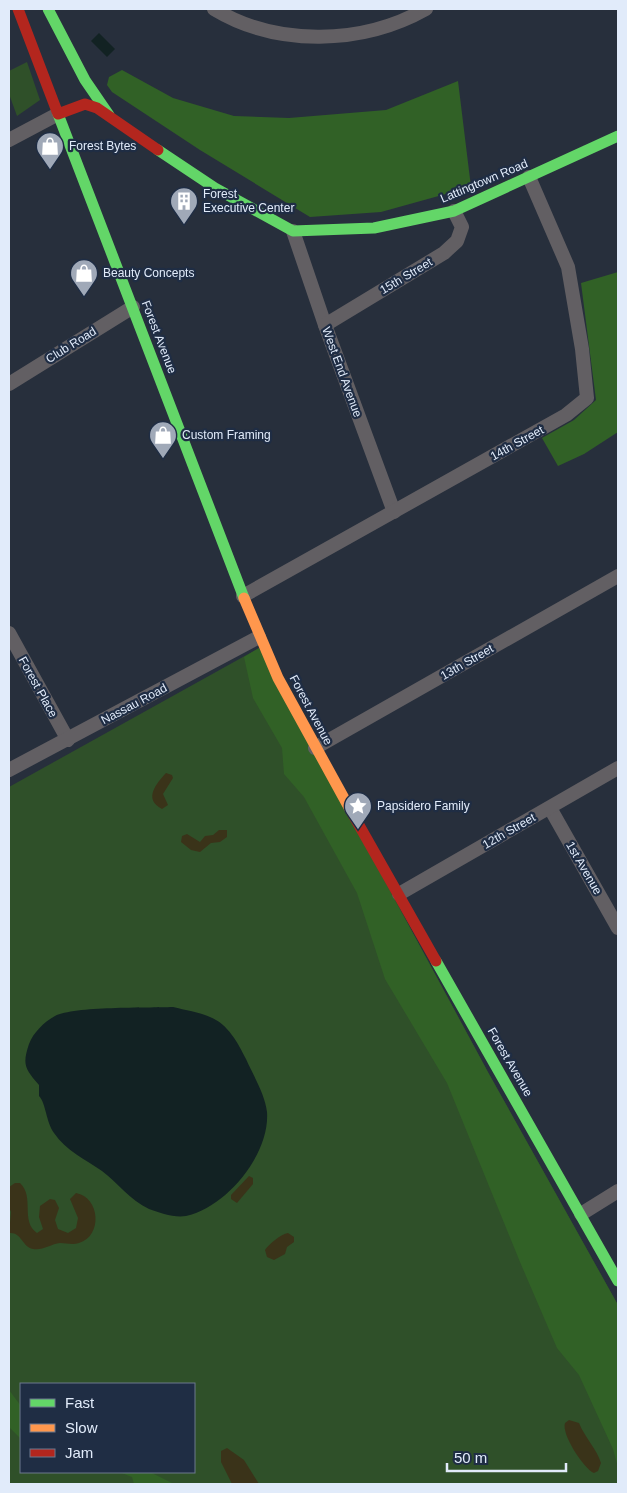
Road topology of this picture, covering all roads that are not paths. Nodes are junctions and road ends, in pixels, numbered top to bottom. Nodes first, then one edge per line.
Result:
1 (18, 9) edge
2 (48, 9) edge
3 (214, 9) edge
4 (426, 9) edge
5 (58, 114) junction
6 (110, 116) junction
7 (618, 136) edge
8 (9, 140) edge
9 (529, 177) junction
10 (454, 211) junction
11 (293, 232) junction
12 (133, 307) junction
13 (325, 325) junction
14 (9, 384) edge
15 (394, 512) junction
16 (618, 576) edge
17 (242, 596) junction
18 (9, 633) edge
19 (259, 637) junction
20 (68, 740) junction
21 (315, 748) junction
22 (618, 768) edge
23 (9, 770) edge
24 (550, 808) junction
25 (399, 894) junction
26 (618, 928) edge
27 (618, 1191) edge
28 (581, 1214) junction
29 (618, 1281) edge

1 - 5 main road, Forest Avenue
2 - 6 main road
3 - 4 street
5 - 6 main road
5 - 8 street
5 - 12 main road, Forest Avenue
6 - 11 main road
7 - 9 main road, Lattingtown Road
9 - 10 main road, Lattingtown Road
9 - 15 street, 14th Street
10 - 11 main road, Lattingtown Road
10 - 13 street, 15th Street
11 - 13 street, West End Avenue
12 - 14 street, Club Road
12 - 17 main road, Forest Avenue
13 - 15 street, West End Avenue
15 - 17 street, 14th Street
16 - 21 street, 13th Street
17 - 19 main road, Forest Avenue
18 - 20 street, Forest Place
19 - 20 street, Nassau Road
19 - 21 main road, Forest Avenue
20 - 23 street, Nassau Road
21 - 25 main road, Forest Avenue
22 - 24 street, 12th Street
24 - 25 street, 12th Street
24 - 26 street, 1st Avenue
25 - 28 main road, Forest Avenue
27 - 28 street
28 - 29 main road, Forest Avenue

